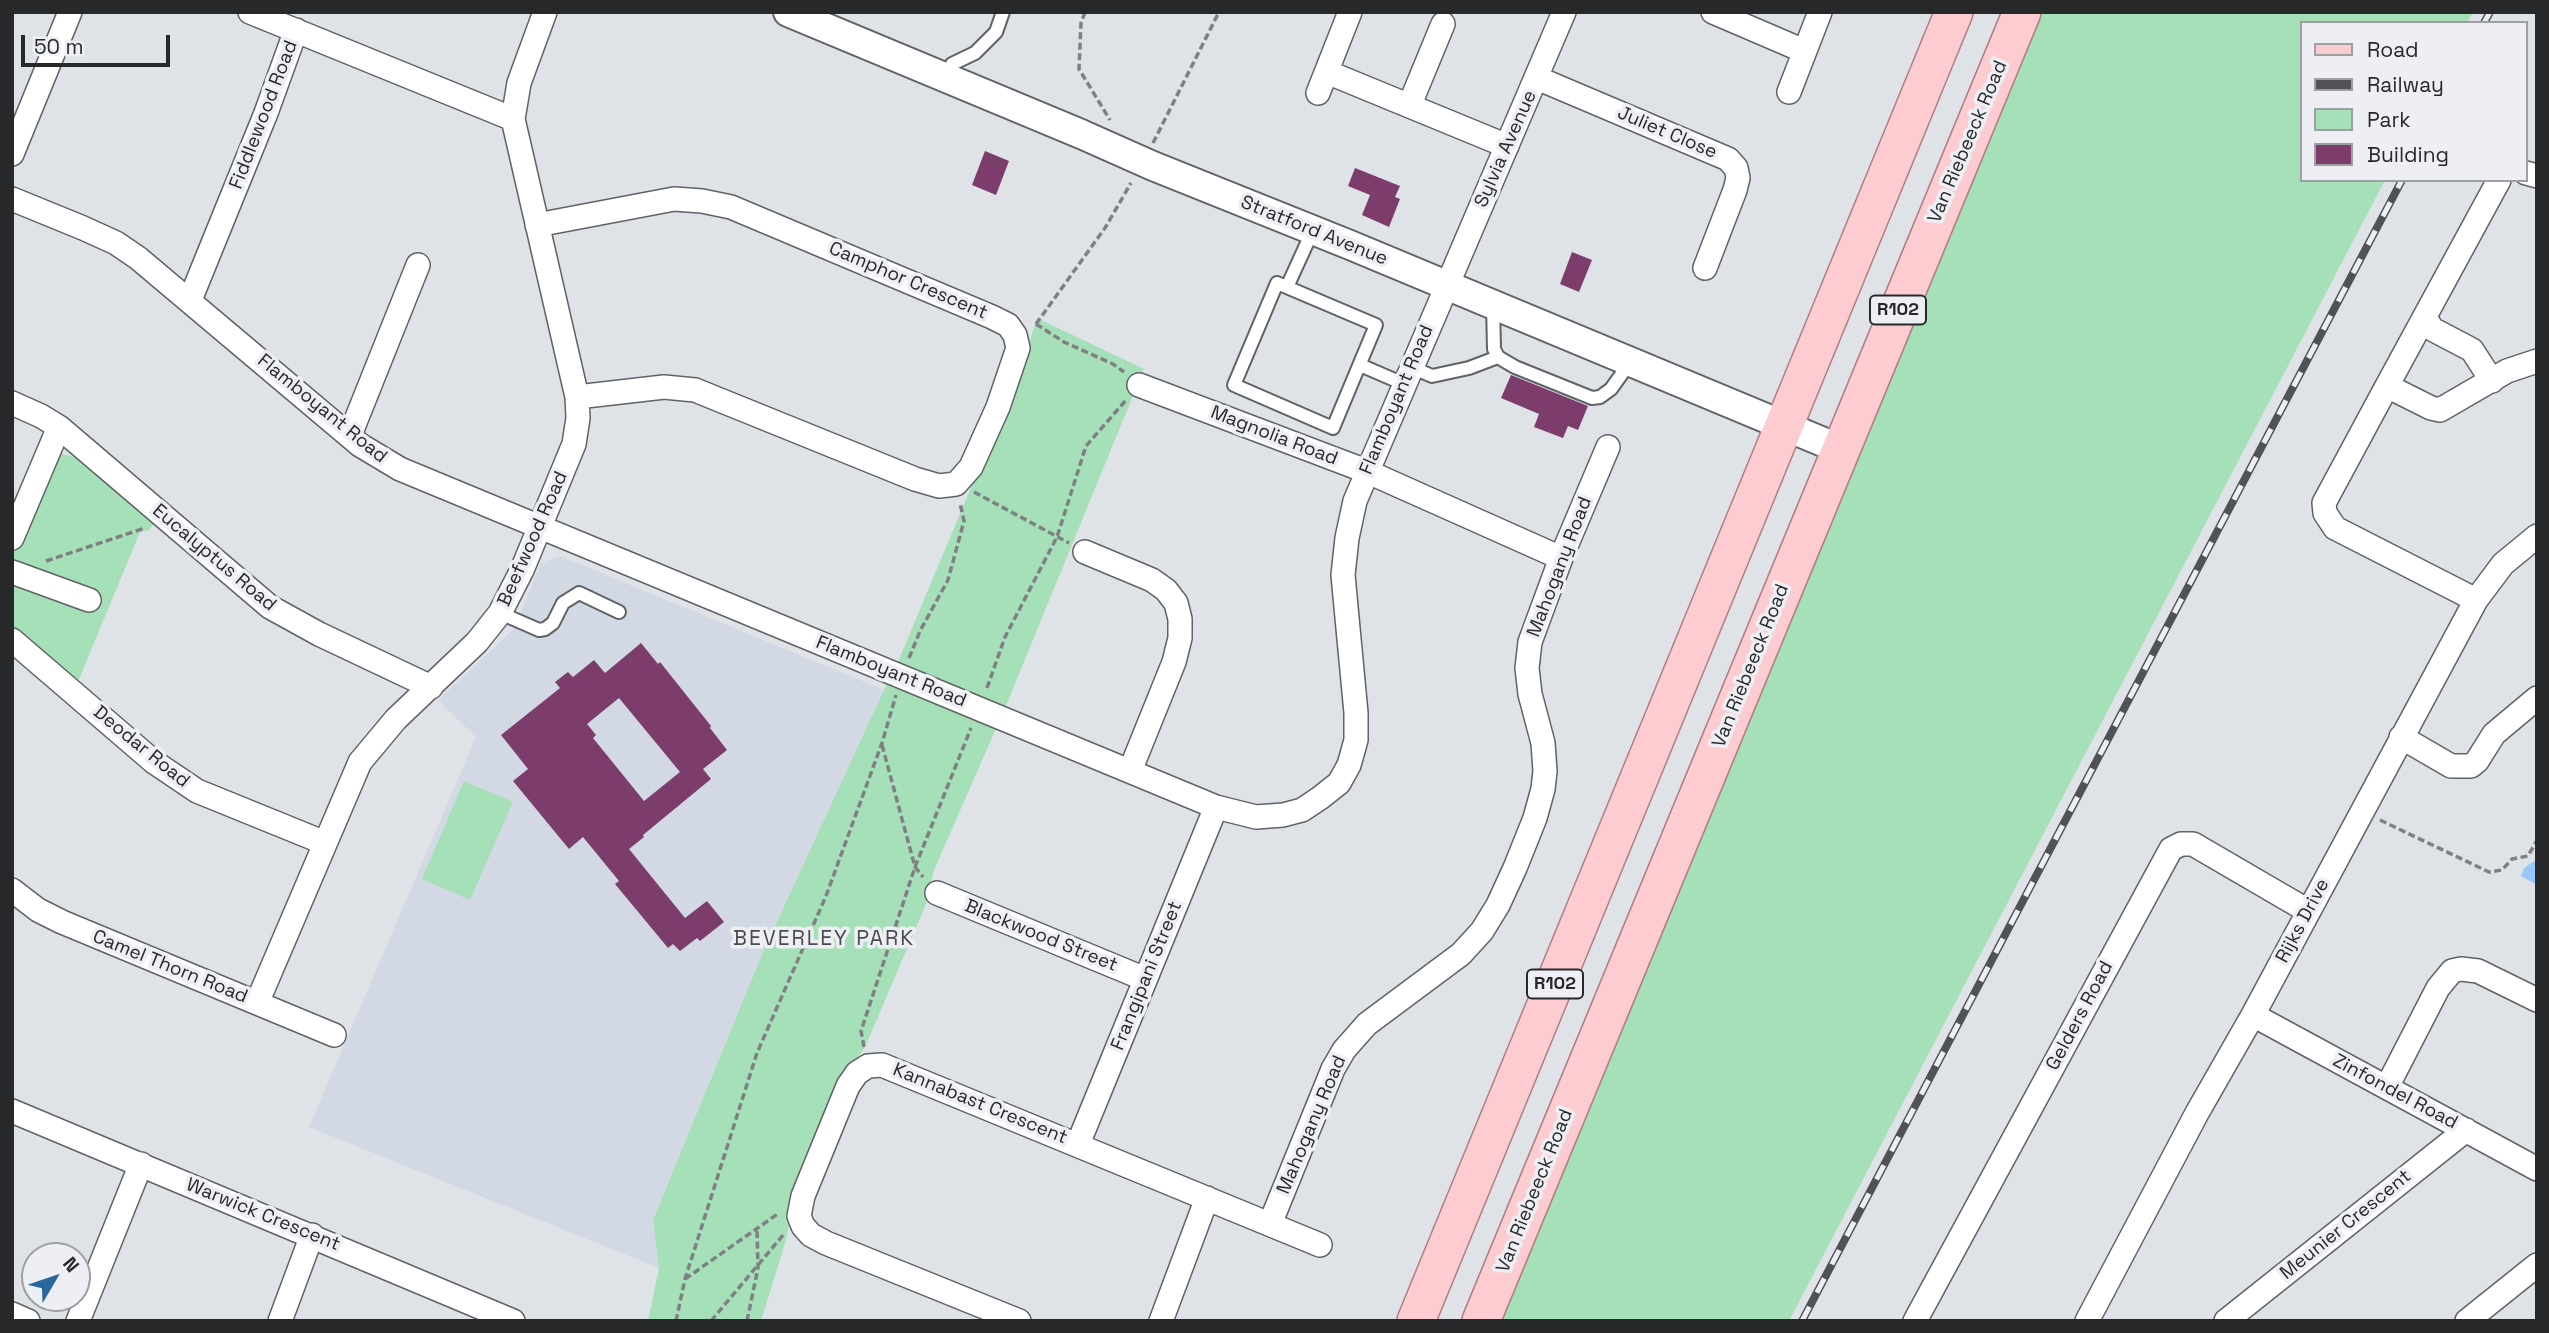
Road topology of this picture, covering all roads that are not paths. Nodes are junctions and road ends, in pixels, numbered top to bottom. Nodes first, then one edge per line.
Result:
1 (70, 12) edge
2 (250, 12) edge
3 (545, 12) edge
4 (788, 12) edge
5 (1003, 12) edge
6 (1350, 12) edge
7 (1564, 12) edge
8 (1713, 12) edge
9 (1820, 12) edge
10 (1954, 12) edge
11 (2022, 12) edge
12 (1443, 24) dead end
13 (296, 30) junction
14 (1804, 51) junction
15 (952, 64) dead end
16 (1327, 72) junction
17 (1537, 78) junction
18 (1790, 92) dead end
19 (1318, 93) dead end
20 (1410, 104) junction
21 (513, 119) junction
22 (1507, 146) junction
23 (12, 154) edge
24 (2498, 182) edge
25 (12, 199) edge
26 (537, 225) junction
27 (1313, 230) junction
28 (418, 265) dead end
29 (1705, 268) dead end
30 (1447, 285) junction
31 (1287, 287) junction
32 (190, 300) junction
33 (1493, 304) junction
34 (2425, 317) junction
35 (1498, 357) junction
36 (1631, 361) junction
37 (2537, 361) edge
38 (1360, 365) junction
39 (1407, 375) junction
40 (2492, 381) junction
41 (1139, 385) road end
42 (2387, 386) junction
43 (577, 397) junction
44 (12, 403) edge
45 (1786, 425) junction
46 (59, 427) junction
47 (350, 435) junction
48 (1608, 447) dead end
49 (1840, 449) junction
50 (1366, 471) junction
51 (540, 526) junction
52 (2537, 536) edge
53 (12, 538) edge
54 (1085, 552) road end
55 (1561, 558) junction
56 (12, 572) edge
57 (89, 600) dead end
58 (2476, 600) junction
59 (619, 612) dead end
60 (500, 613) junction
61 (12, 640) edge
62 (431, 687) junction
63 (2537, 698) edge
64 (2401, 737) junction
65 (1130, 771) junction
66 (1216, 807) junction
67 (325, 843) junction
68 (12, 890) edge
69 (937, 893) road end
70 (2308, 911) junction
71 (1145, 979) junction
72 (2537, 1000) edge
73 (257, 1003) junction
74 (2253, 1015) junction
75 (334, 1035) dead end
76 (2387, 1087) junction
77 (12, 1111) edge
78 (1502, 1116) junction
79 (2466, 1130) junction
80 (1555, 1142) junction
81 (1078, 1144) junction
82 (141, 1164) junction
83 (2537, 1169) edge
84 (1207, 1198) junction
85 (1270, 1224) junction
86 (312, 1235) junction
87 (1320, 1245) dead end
88 (2537, 1265) edge
89 (12, 1314) edge
90 (29, 1321) edge
91 (78, 1321) edge
92 (279, 1321) edge
93 (513, 1321) edge
94 (1019, 1321) edge
95 (1161, 1321) edge
96 (1416, 1321) edge
97 (1481, 1321) edge
98 (1915, 1321) edge
99 (2087, 1321) edge
100 (2226, 1321) edge
101 (2467, 1321) edge

1 - 23 street
2 - 13 street
3 - 21 street, Beefwood Road
4 - 27 street, Stratford Avenue
5 - 15 lane
6 - 16 street
7 - 17 street, Sylvia Avenue
8 - 14 street
9 - 14 street
10 - 45 main road, R102
11 - 49 main road, Van Riebeeck Road / R102
12 - 20 street
13 - 21 street, Fiddlewood Road
13 - 32 street, Fiddlewood Road
14 - 18 street
16 - 19 street
16 - 20 street
17 - 22 street, Sylvia Avenue
17 - 29 street, Juliet Close
20 - 22 street
21 - 26 street, Beefwood Road
22 - 30 street, Sylvia Avenue
24 - 34 street
25 - 32 street, Flamboyant Road
26 - 43 street, Beefwood Road
26 - 43 street, Camphor Crescent
27 - 30 street, Stratford Avenue
27 - 31 lane
28 - 47 street
30 - 33 street, Stratford Avenue
30 - 39 street, Flamboyant Road
31 - 38 lane
31 - 38 lane
32 - 47 street, Flamboyant Road
33 - 35 lane
33 - 36 street, Stratford Avenue
34 - 40 street
34 - 42 street
35 - 36 lane
35 - 39 lane
36 - 45 street, Stratford Avenue
37 - 40 street
38 - 39 lane
39 - 50 street, Flamboyant Road
40 - 42 street
41 - 50 street, Magnolia Road
42 - 58 street
43 - 51 street, Beefwood Road
44 - 46 street, Eucalyptus Road
45 - 49 street, Stratford Avenue
45 - 78 main road, R102
46 - 53 street
46 - 62 street, Eucalyptus Road
47 - 51 street, Flamboyant Road
48 - 55 street, Mahogany Road
49 - 80 main road, Van Riebeeck Road / R102
50 - 55 street, Magnolia Road
50 - 66 street, Flamboyant Road
51 - 60 street, Beefwood Road
51 - 65 street, Flamboyant Road
52 - 58 street, Rijks Drive
54 - 65 street
55 - 85 street, Mahogany Road
56 - 57 street
58 - 64 street, Rijks Drive
59 - 60 lane
60 - 62 street, Beefwood Road
61 - 67 street, Deodar Road
62 - 67 street, Beefwood Road
63 - 64 street
64 - 70 street, Rijks Drive
65 - 66 street, Flamboyant Road
66 - 71 street, Frangipani Street
67 - 73 street, Beefwood Road
68 - 73 street, Camel Thorn Road
69 - 71 street, Blackwood Street
70 - 74 street, Rijks Drive
70 - 98 street, Gelders Road
71 - 81 street, Frangipani Street
72 - 76 street
73 - 75 street, Camel Thorn Road
74 - 76 street, Zinfondel Road
74 - 99 street, Rijks Drive
76 - 79 street, Zinfondel Road
77 - 82 street, Warwick Crescent
78 - 80 main road
78 - 96 main road, R102
79 - 83 street, Zinfondel Road
79 - 100 street, Meunier Crescent
80 - 97 main road, Van Riebeeck Road / R102
81 - 84 street, Kannabast Crescent
81 - 94 street, Kannabast Crescent
82 - 86 street, Warwick Crescent
82 - 91 street
84 - 85 street, Kannabast Crescent
84 - 95 street
85 - 87 street, Kannabast Crescent
86 - 92 street
86 - 93 street, Warwick Crescent
88 - 101 street
89 - 90 street

